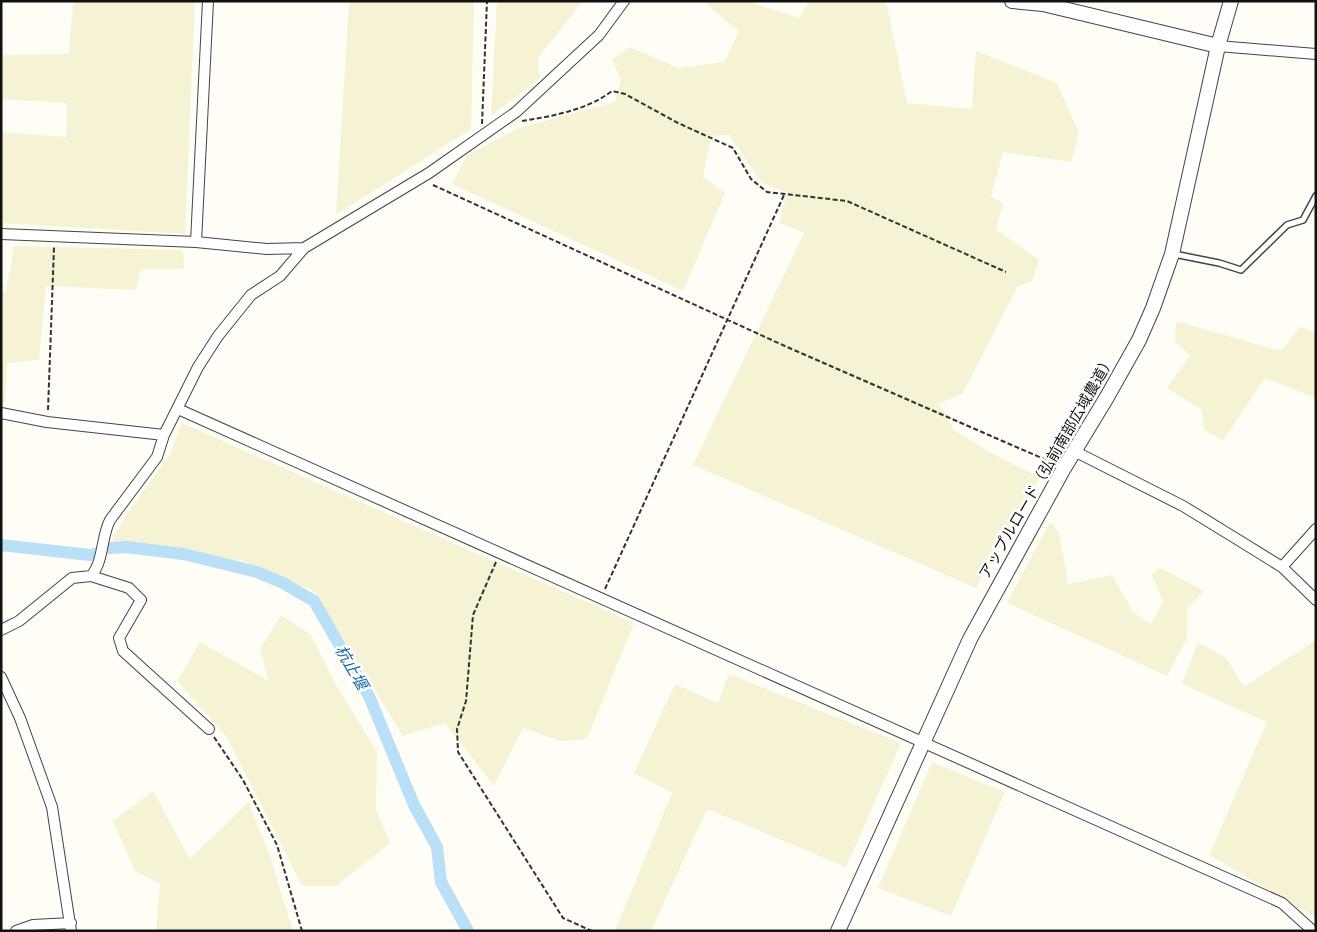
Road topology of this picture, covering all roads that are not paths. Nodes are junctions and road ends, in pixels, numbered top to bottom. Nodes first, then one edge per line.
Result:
1 (208, 1) edge
2 (624, 1) edge
3 (1012, 1) edge
4 (1231, 1) edge
5 (1218, 46) junction
6 (1316, 54) edge
7 (1316, 196) edge
8 (1, 234) edge
9 (196, 242) junction
10 (304, 248) junction
11 (1172, 254) junction
12 (178, 409) junction
13 (1, 413) edge
14 (164, 435) junction
15 (1074, 451) junction
16 (1316, 529) edge
17 (1282, 567) junction
18 (91, 576) junction
19 (1316, 600) edge
20 (1, 630) edge
21 (1, 678) edge
22 (209, 729) road end
23 (923, 742) junction
24 (71, 927) edge
25 (16, 931) edge
26 (838, 931) edge
27 (1313, 931) edge

1 - 9 street
2 - 10 street
3 - 5 street
4 - 5 street, アップルロード（弘前南部広域農道）
5 - 6 street
5 - 11 street, アップルロード（弘前南部広域農道）
7 - 11 lane
8 - 9 street
9 - 10 street
10 - 12 street
11 - 15 street, アップルロード（弘前南部広域農道）
12 - 14 street
12 - 23 street
13 - 14 street
14 - 18 street
15 - 17 street
15 - 23 street, アップルロード（弘前南部広域農道）
16 - 17 street
17 - 19 street
18 - 20 street
18 - 22 street
21 - 24 street
23 - 26 street, アップルロード（弘前南部広域農道）
23 - 27 street
24 - 25 street

